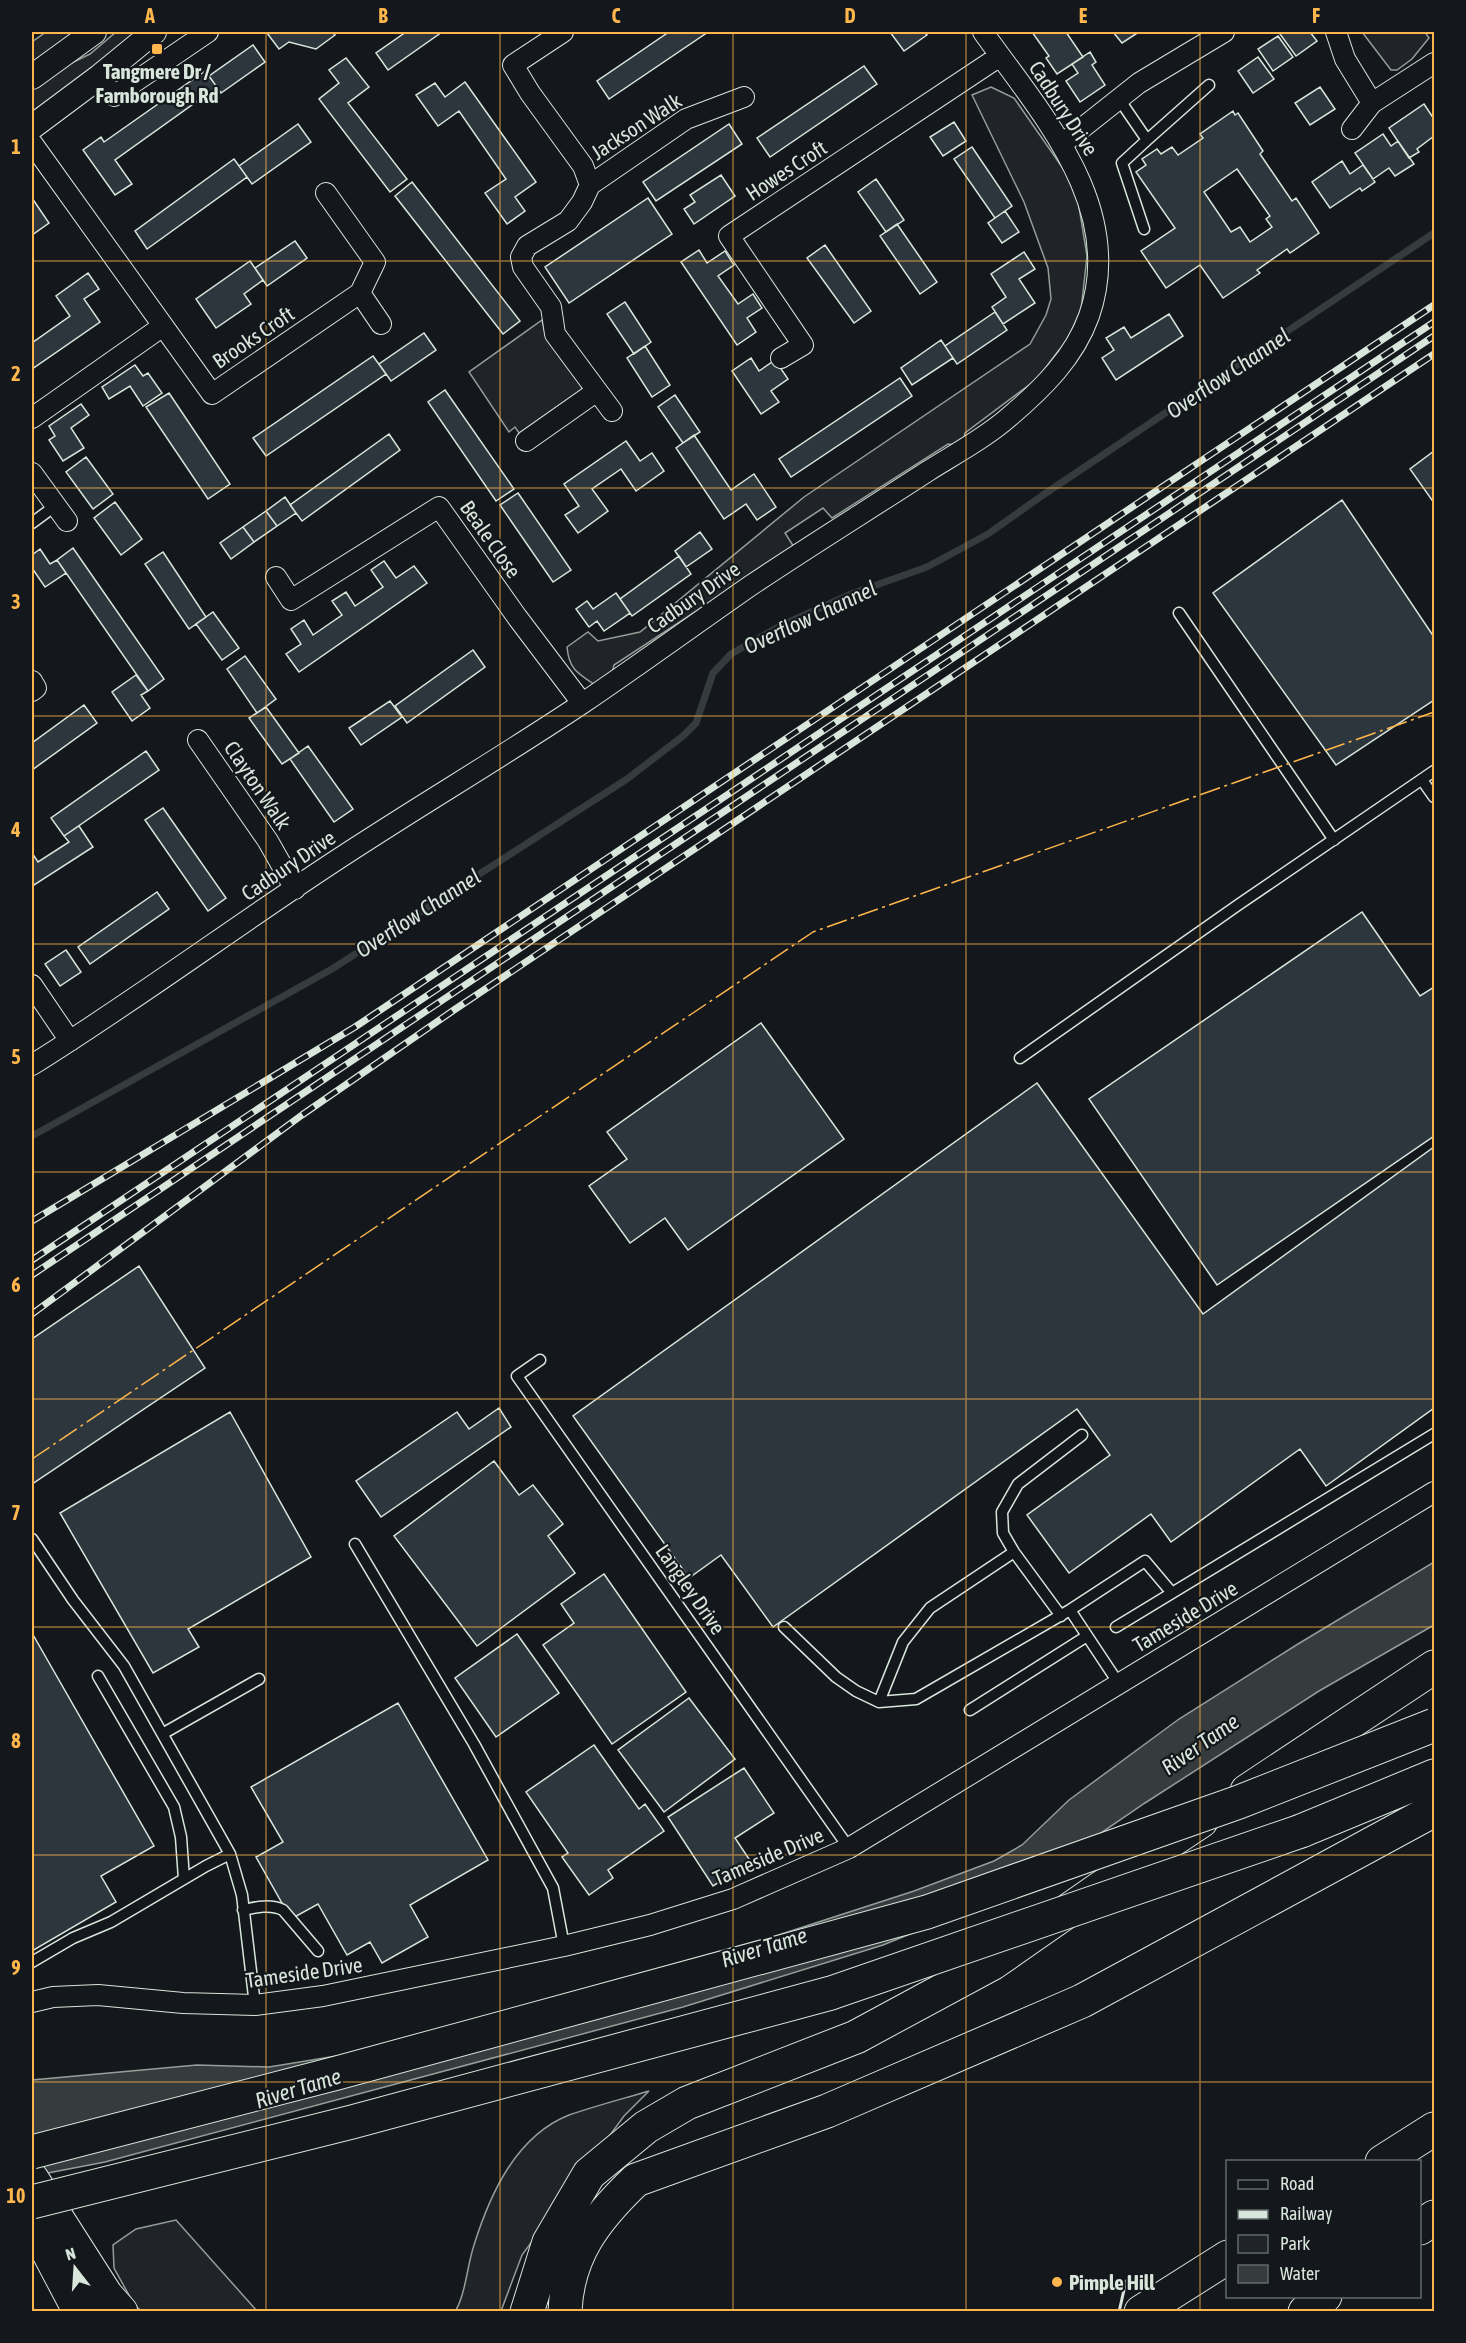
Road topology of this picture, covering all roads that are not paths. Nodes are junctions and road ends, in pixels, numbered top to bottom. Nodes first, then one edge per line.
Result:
1 (94, 32) edge
2 (154, 32) edge
3 (208, 32) edge
4 (563, 32) edge
5 (983, 32) edge
6 (1224, 32) edge
7 (1336, 32) edge
8 (1000, 56) junction
9 (1434, 63) edge
10 (32, 77) edge
11 (99, 77) junction
12 (1209, 85) dead end
13 (744, 98) dead end
14 (1119, 99) junction
15 (1372, 103) junction
16 (32, 127) edge
17 (1352, 129) dead end
18 (1147, 140) junction
19 (32, 143) edge
20 (1062, 144) junction
21 (590, 185) junction
22 (326, 193) dead end
23 (1144, 229) dead end
24 (360, 294) junction
25 (381, 324) dead end
26 (163, 326) junction
27 (781, 358) dead end
28 (597, 391) junction
29 (612, 411) dead end
30 (32, 418) edge
31 (526, 441) dead end
32 (32, 473) edge
33 (61, 513) joint
34 (32, 523) edge
35 (276, 577) dead end
36 (1179, 613) dead end
37 (32, 681) edge
38 (32, 691) edge
39 (582, 704) junction
40 (198, 740) dead end
41 (1434, 771) edge
42 (1422, 780) junction
43 (1434, 797) edge
44 (1334, 840) junction
45 (295, 889) junction
46 (32, 986) edge
47 (70, 1041) junction
48 (1020, 1058) dead end
49 (32, 1065) edge
50 (540, 1360) dead end
51 (1434, 1434) edge
52 (1082, 1435) dead end
53 (1434, 1492) edge
54 (32, 1539) edge
55 (355, 1544) dead end
56 (1014, 1552) junction
57 (1172, 1593) junction
58 (1066, 1613) junction
59 (784, 1627) dead end
60 (1116, 1627) dead end
61 (1087, 1636) junction
62 (1434, 1667) edge
63 (98, 1676) dead end
64 (259, 1679) dead end
65 (1119, 1684) junction
66 (879, 1702) junction
67 (970, 1710) dead end
68 (1434, 1725) edge
69 (164, 1732) junction
70 (1434, 1776) edge
71 (1434, 1810) edge
72 (849, 1848) junction
73 (230, 1854) junction
74 (184, 1879) junction
75 (243, 1910) junction
76 (564, 1946) junction
77 (318, 1951) dead end
78 (32, 1962) edge
79 (32, 2002) edge
80 (255, 2006) junction
81 (1434, 2129) edge
82 (32, 2152) edge
83 (1385, 2160) edge
84 (32, 2179) edge
85 (37, 2213) edge
86 (1434, 2217) edge
87 (1421, 2227) edge
88 (1226, 2258) edge
89 (1322, 2298) edge
90 (80, 2312) edge
91 (122, 2312) edge
92 (527, 2312) edge
93 (565, 2312) edge
94 (1141, 2312) edge
95 (1305, 2312) edge

1 - 10 street
2 - 11 street
3 - 11 street
4 - 21 street, Jackson Walk
5 - 8 street, Cadbury Drive
6 - 14 street
7 - 15 street
8 - 20 street, Cadbury Drive
8 - 27 street, Howes Croft
9 - 15 street
11 - 16 street
12 - 18 lane
13 - 21 street, Jackson Walk
14 - 18 lane
14 - 20 street
15 - 17 street
18 - 23 lane
19 - 26 street, Brooks Croft
20 - 39 street, Cadbury Drive
21 - 28 street, Jackson Walk
22 - 24 street
24 - 25 street
24 - 26 street, Brooks Croft
26 - 30 street
28 - 29 street, Jackson Walk
28 - 31 street
32 - 33 street
33 - 34 lane
35 - 39 street, Beale Close
36 - 44 lane
37 - 38 street
39 - 45 street, Cadbury Drive
40 - 45 street, Clayton Walk
41 - 42 lane
42 - 43 lane
42 - 44 lane
44 - 48 lane
45 - 47 street, Cadbury Drive
46 - 47 street
47 - 49 street, Cadbury Drive
50 - 72 lane, Langley Drive
51 - 57 lane
52 - 56 lane
53 - 65 street, Tameside Drive
54 - 69 lane
55 - 76 lane
56 - 58 lane
56 - 66 lane
57 - 58 lane
57 - 60 lane
58 - 61 lane
58 - 66 lane
59 - 66 lane
61 - 65 lane
61 - 67 lane
62 - 92 highway
63 - 74 lane
64 - 69 lane
65 - 72 street, Tameside Drive
68 - 82 highway, bridge
69 - 73 lane
70 - 85 highway, bridge
71 - 93 highway
72 - 76 street, Tameside Drive
73 - 74 lane
73 - 75 lane
74 - 78 lane
75 - 77 lane
75 - 80 lane
76 - 80 street, Tameside Drive
79 - 80 street, Tameside Drive
81 - 83 highway
84 - 85 highway
85 - 90 highway
85 - 91 highway
86 - 87 highway
88 - 94 highway
89 - 95 highway

